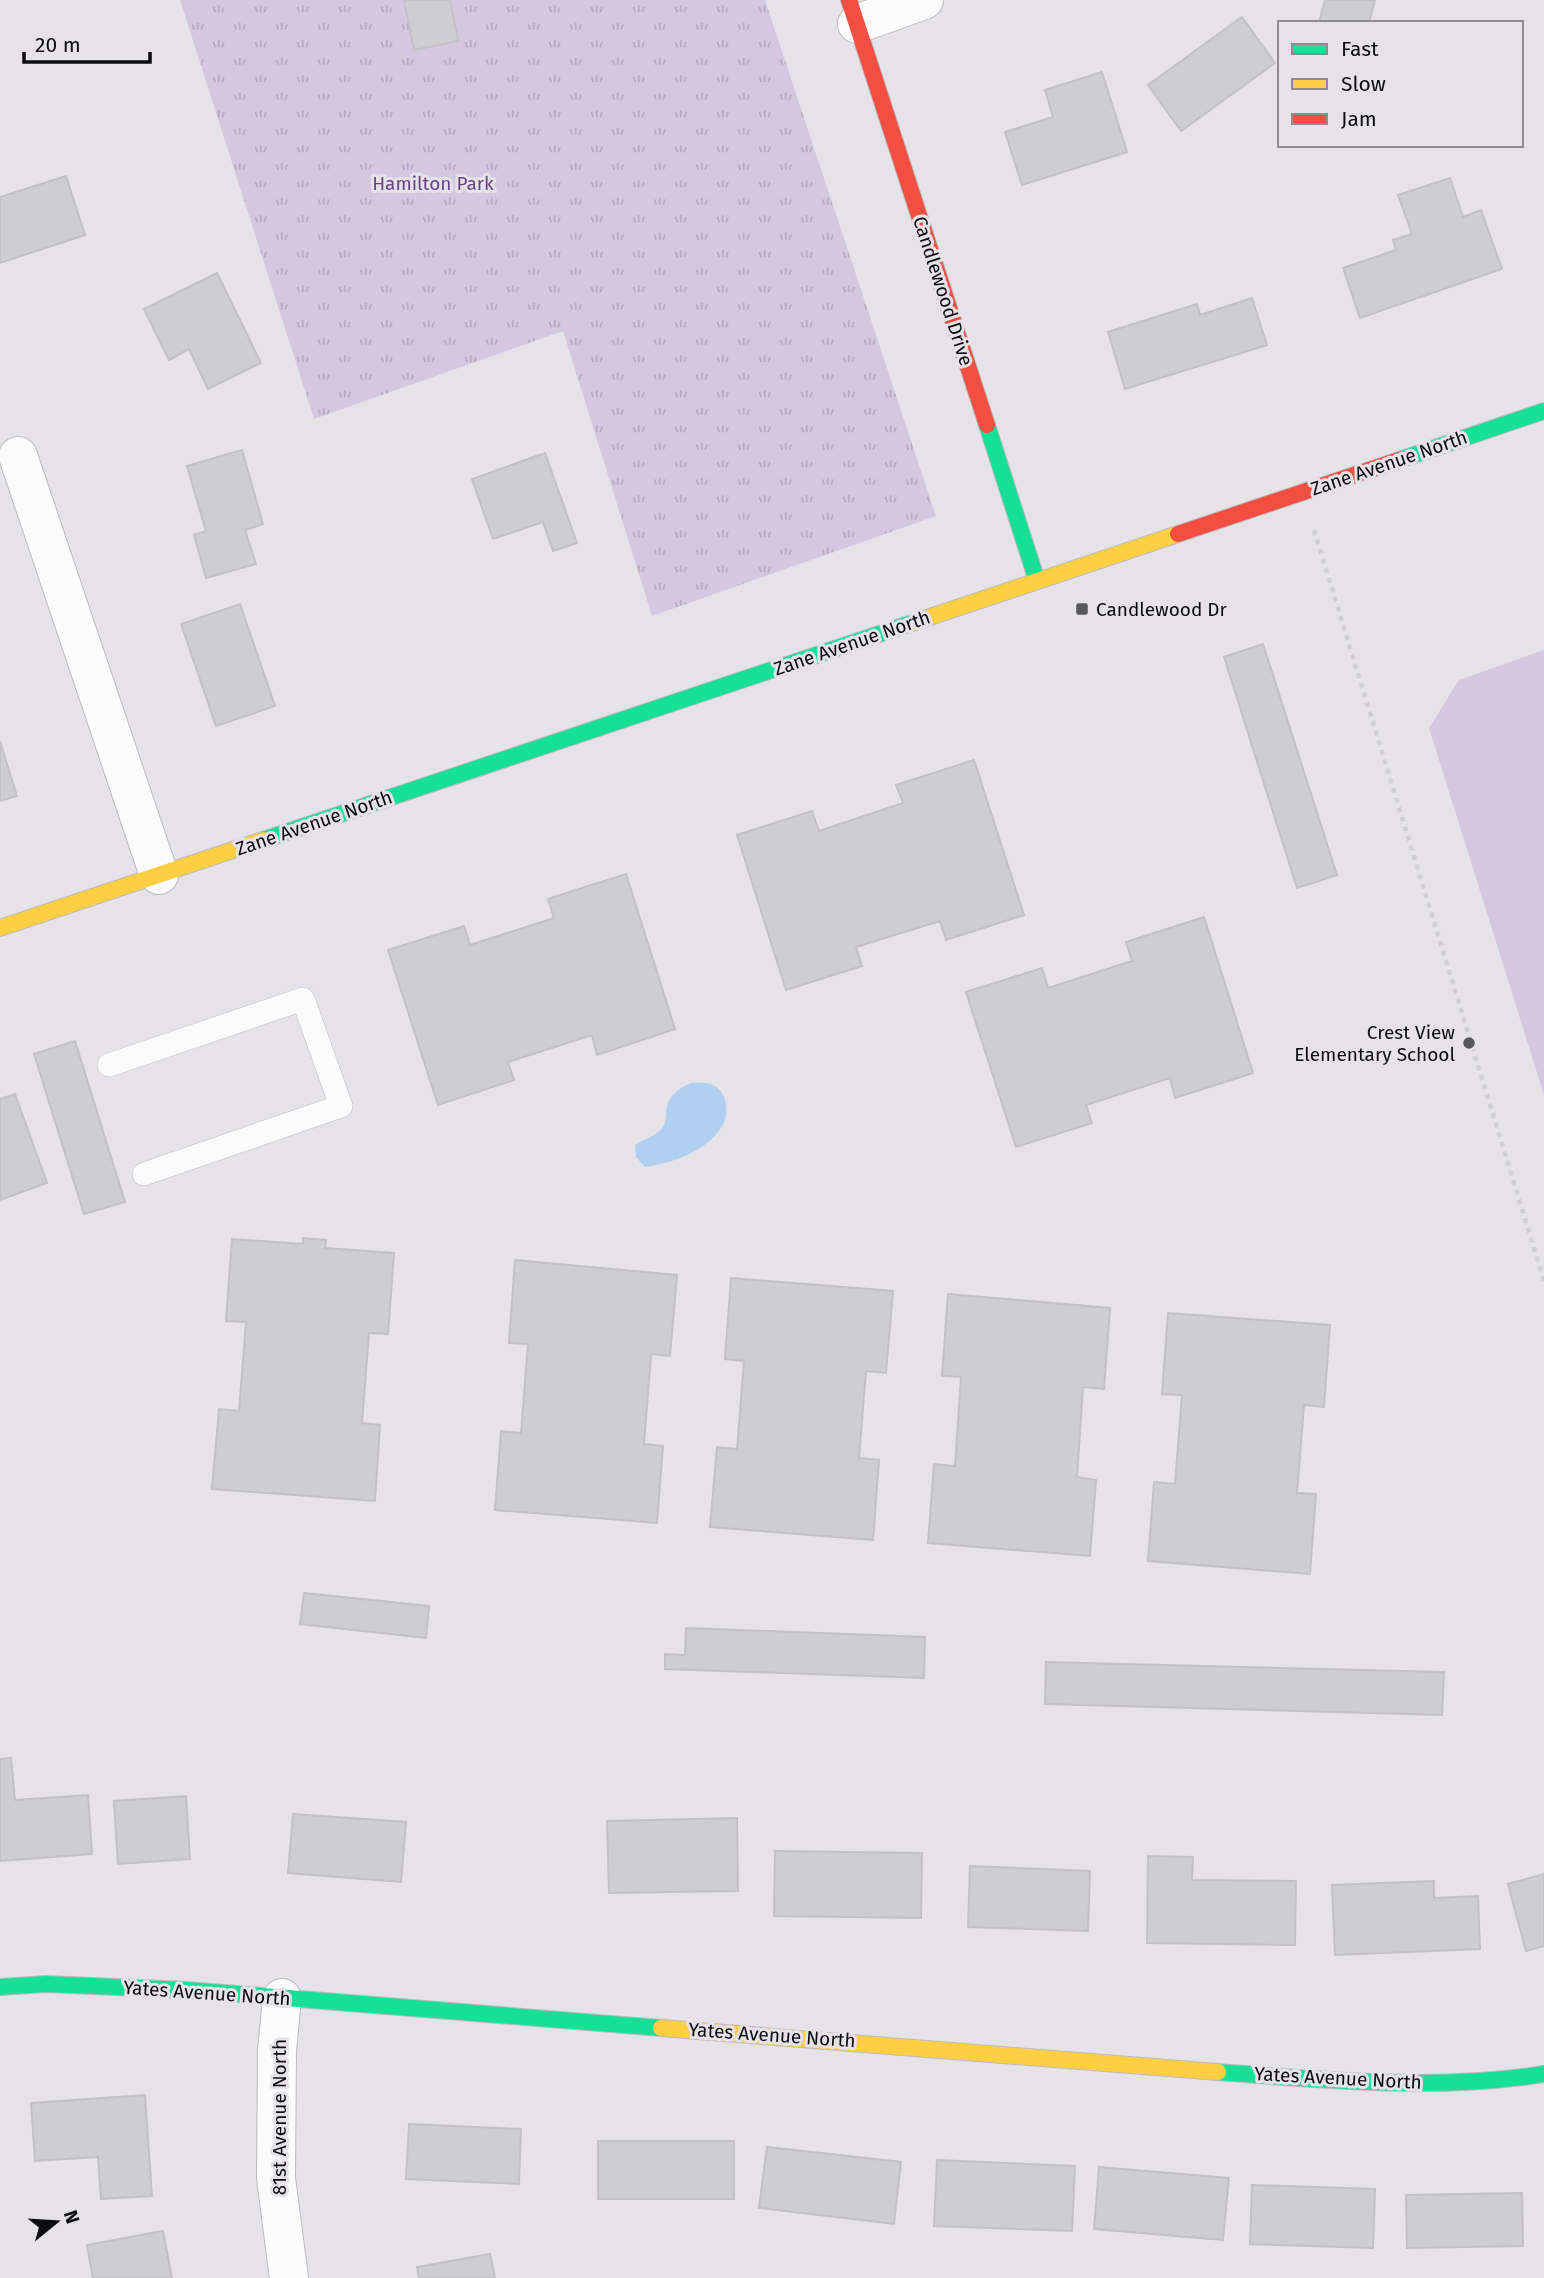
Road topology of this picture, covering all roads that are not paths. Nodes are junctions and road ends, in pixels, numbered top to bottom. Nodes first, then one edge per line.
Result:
1 (925, 0) edge
2 (853, 12) edge
3 (1544, 411) edge
4 (18, 456) dead end
5 (1037, 581) junction
6 (159, 875) junction
7 (0, 928) edge
8 (108, 1065) dead end
9 (144, 1174) dead end
10 (0, 1987) edge
11 (282, 1998) junction
12 (1544, 2074) edge
13 (289, 2278) edge

1 - 2 street
2 - 5 street, Candlewood Drive
3 - 5 street, Zane Avenue North
4 - 6 street
5 - 6 street, Zane Avenue North
6 - 7 street, Zane Avenue North
8 - 9 lane
10 - 11 street, Yates Avenue North
11 - 12 street, Yates Avenue North
11 - 13 street, 81st Avenue North

